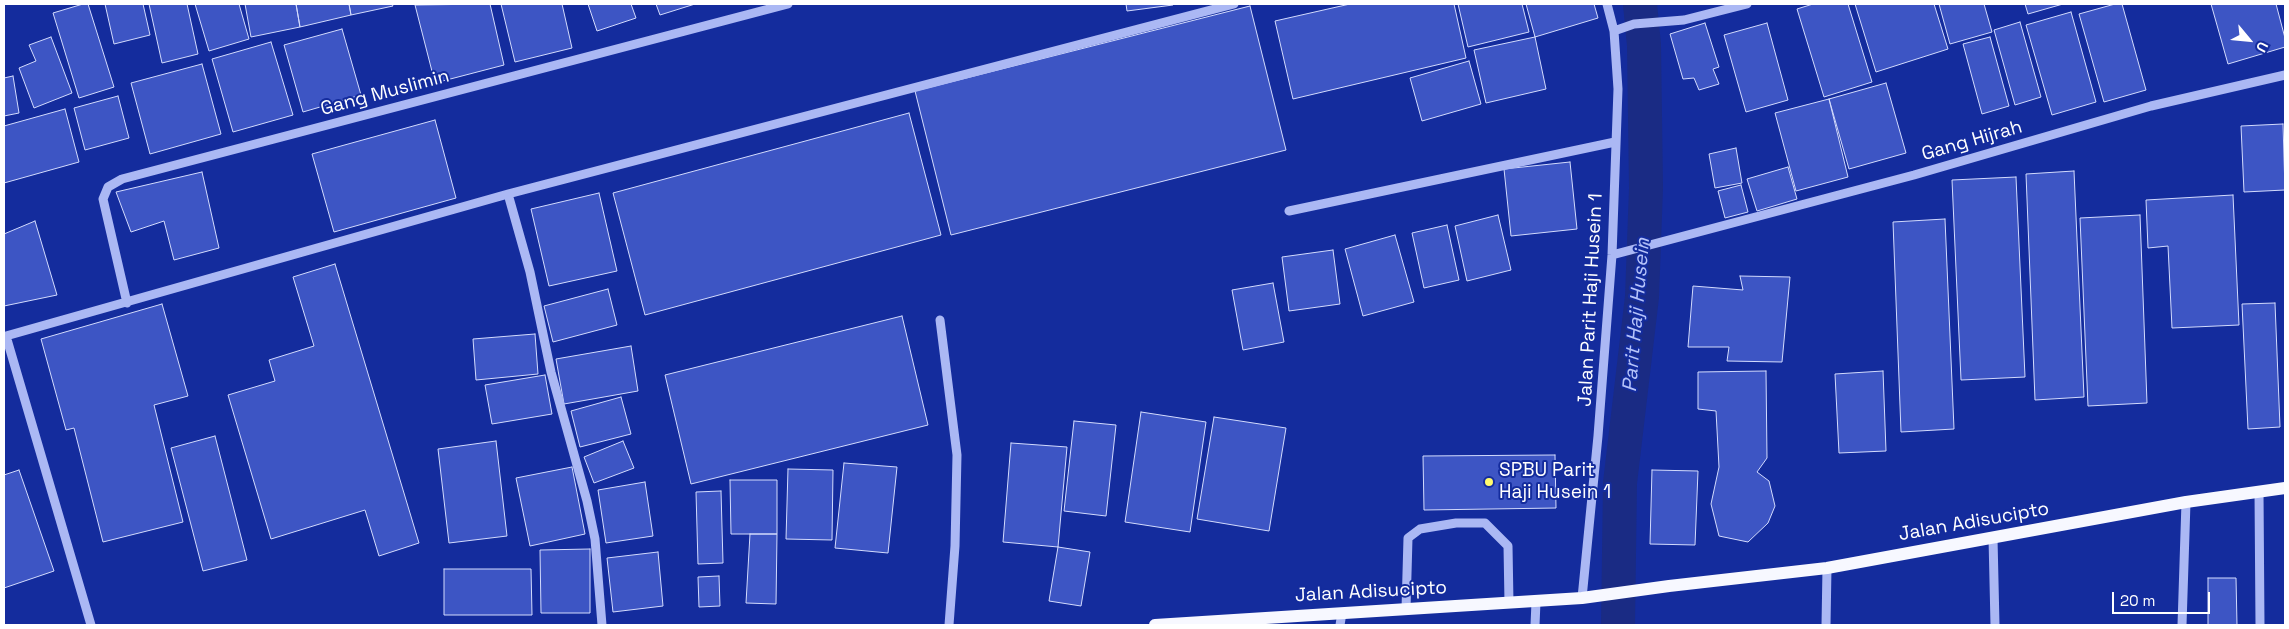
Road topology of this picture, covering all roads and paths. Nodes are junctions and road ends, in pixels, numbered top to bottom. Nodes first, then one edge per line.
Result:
1 (788, 4) edge
2 (1234, 4) edge
3 (1607, 4) edge
4 (1743, 4) edge
5 (1614, 31) junction
6 (2285, 74) edge
7 (1615, 142) junction
8 (508, 194) junction
9 (1289, 212) dead end
10 (1612, 255) junction
11 (128, 303) junction
12 (940, 320) dead end
13 (5, 336) edge
14 (2285, 488) edge
15 (2260, 492) junction
16 (2186, 502) junction
17 (1992, 538) junction
18 (1827, 568) junction
19 (1585, 597) junction
20 (1536, 602) junction
21 (1509, 603) junction
22 (1406, 609) junction
23 (1341, 619) edge
24 (91, 625) edge
25 (602, 625) edge
26 (949, 625) edge
27 (1155, 625) edge
28 (1167, 625) edge
29 (1535, 625) edge
30 (1826, 625) edge
31 (1995, 625) edge
32 (2182, 625) edge
33 (2260, 625) edge

1 - 11 street, Gang Muslimin
2 - 8 street
3 - 5 street, Jalan Parit Haji Husein 1
4 - 5 street
5 - 7 street, Jalan Parit Haji Husein 1
6 - 10 street, Gang Hijrah
7 - 9 street
7 - 10 street, Jalan Parit Haji Husein 1
8 - 11 street
8 - 25 street
10 - 19 street, Jalan Parit Haji Husein 1
11 - 13 street
12 - 26 street
13 - 24 street
14 - 15 main road, Jalan Adisucipto
15 - 16 main road, Jalan Adisucipto
15 - 33 street
16 - 17 main road, Jalan Adisucipto
16 - 32 street
17 - 18 main road, Jalan Adisucipto
17 - 31 street
18 - 19 main road, Jalan Adisucipto
18 - 30 street
19 - 20 main road, Jalan Adisucipto
20 - 21 main road, Jalan Adisucipto
20 - 29 street
21 - 22 main road, Jalan Adisucipto
21 - 22 street
22 - 23 main road, Jalan Adisucipto
23 - 28 main road, Jalan Adisucipto
27 - 28 main road, Jalan Adisucipto

